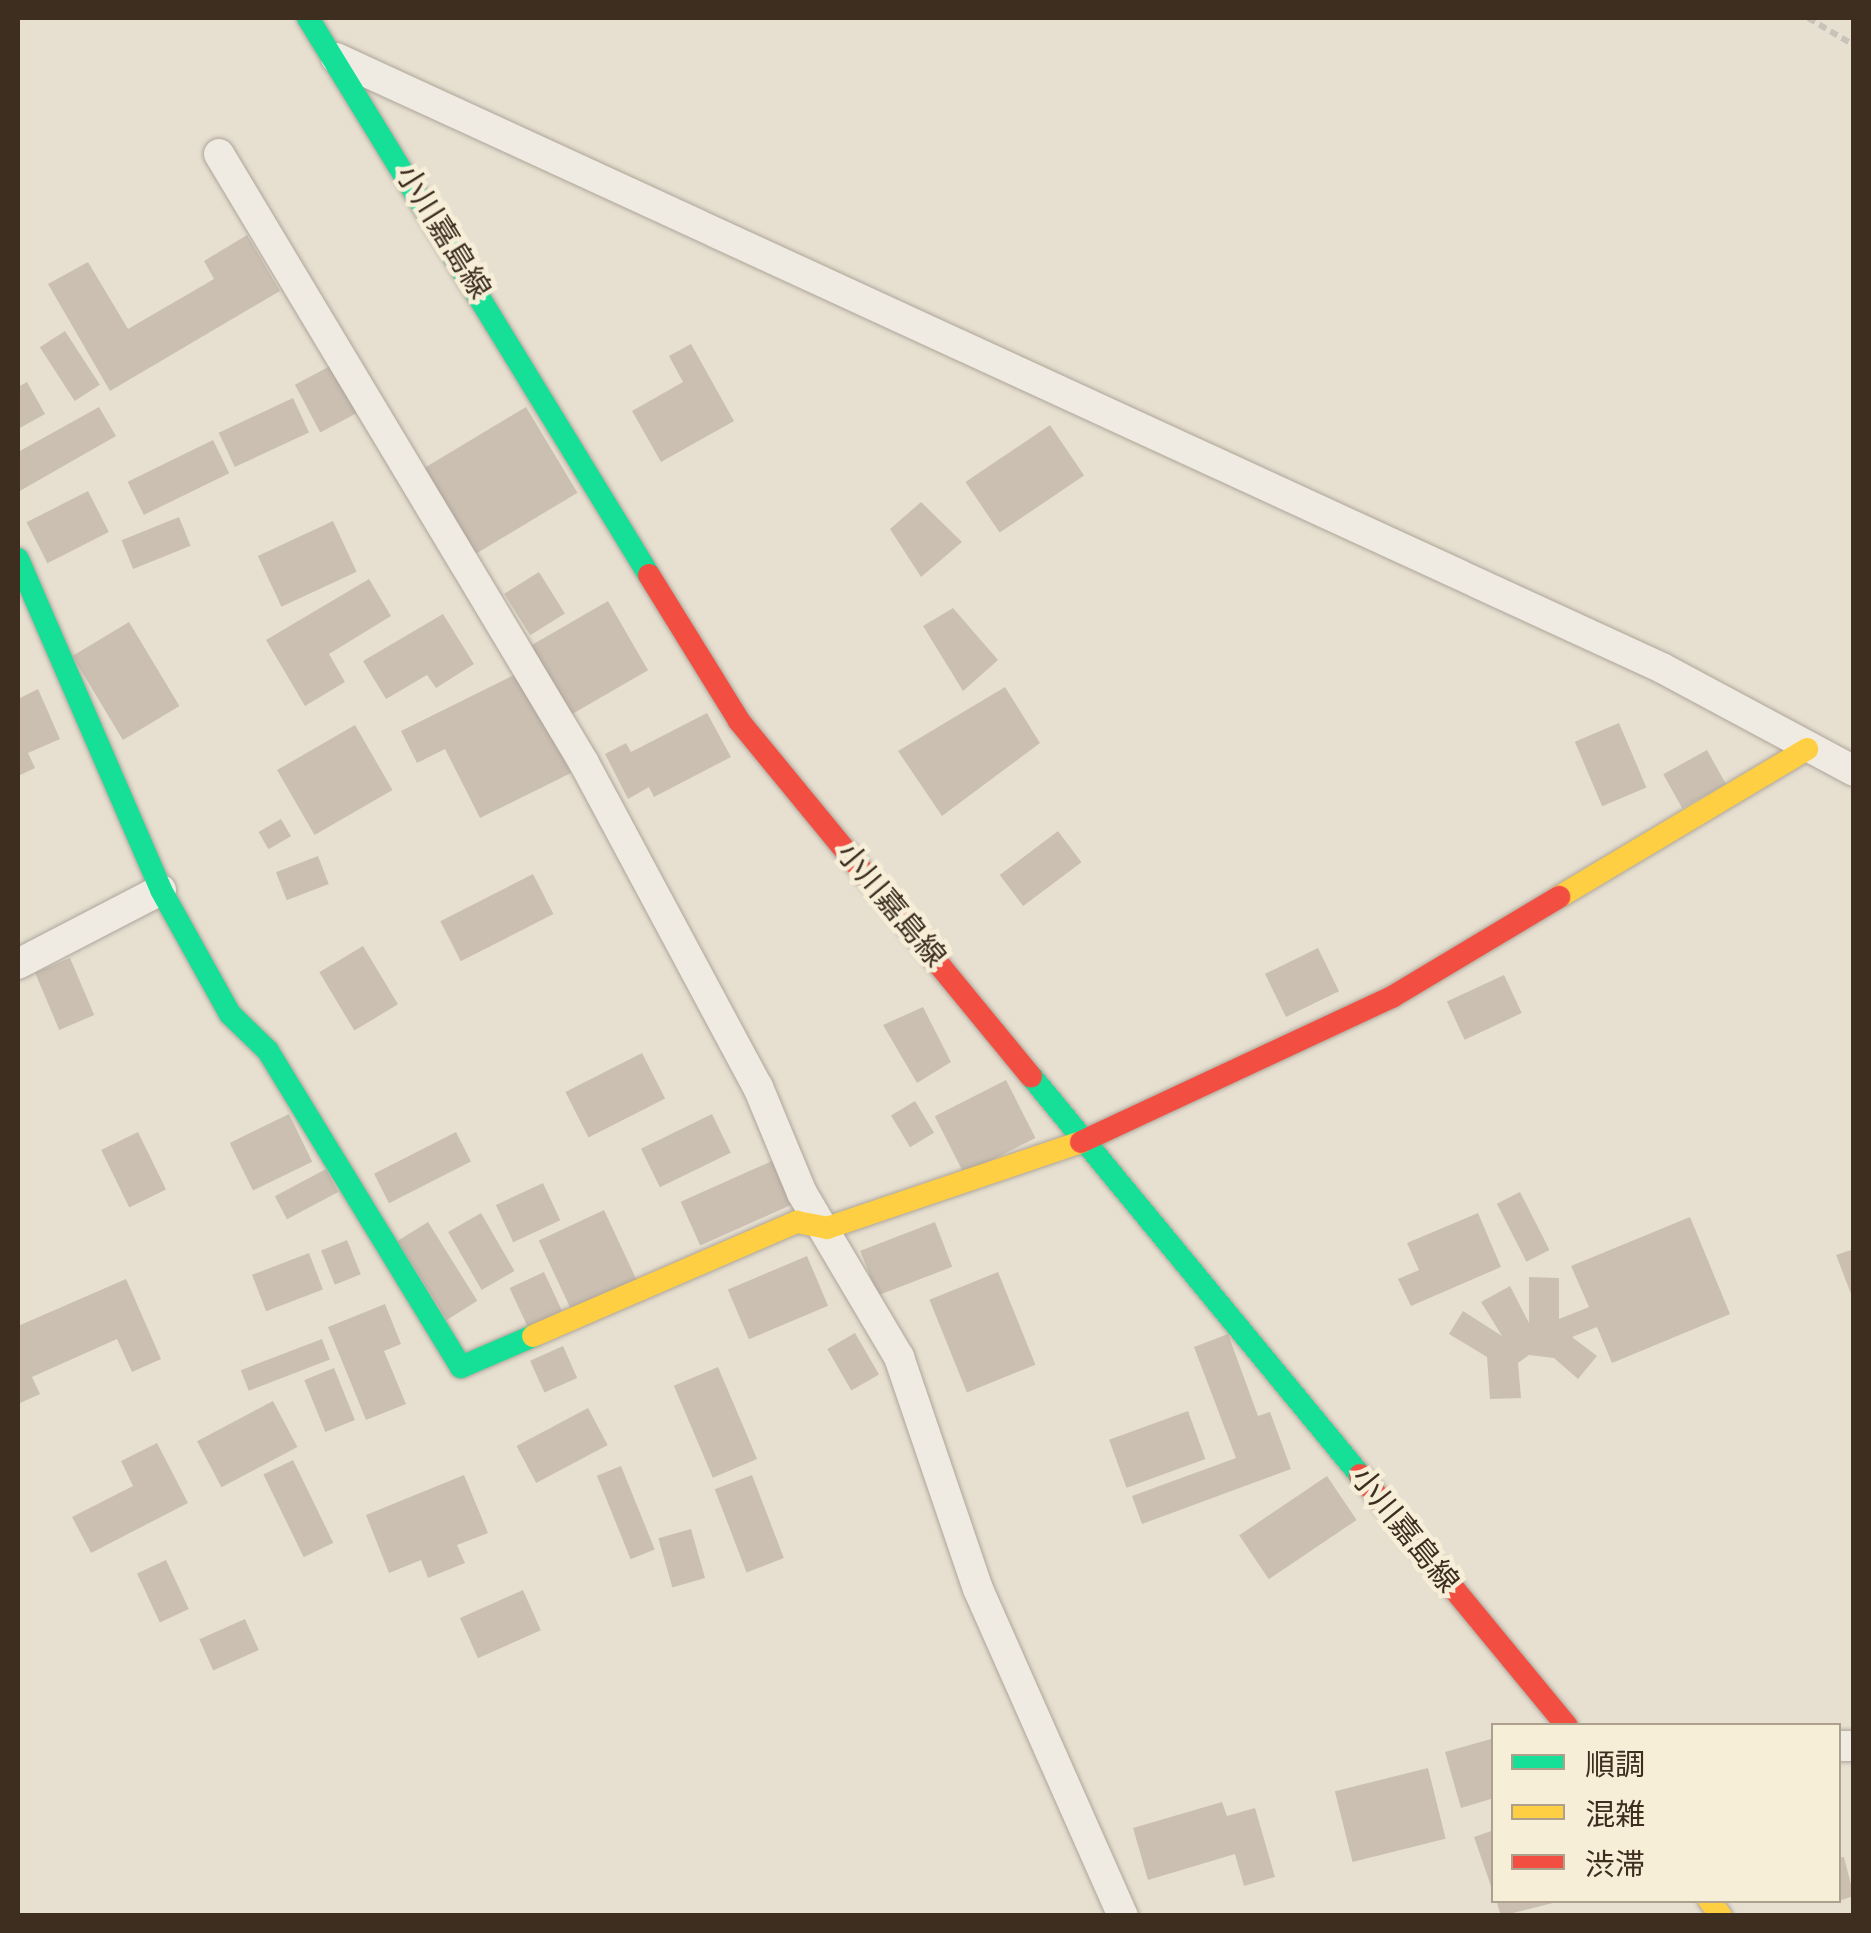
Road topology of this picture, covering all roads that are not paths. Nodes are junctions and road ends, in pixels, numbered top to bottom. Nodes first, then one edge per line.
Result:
1 (309, 18) edge
2 (335, 58) junction
3 (219, 154) dead end
4 (18, 559) edge
5 (1807, 749) junction
6 (1854, 771) edge
7 (161, 890) junction
8 (18, 964) edge
9 (1089, 1139) junction
10 (827, 1228) junction
11 (1565, 1723) edge
12 (1124, 1916) edge

1 - 2 street, 小川嘉島線
2 - 5 street
2 - 9 street, 小川嘉島線
3 - 10 street
4 - 7 street
5 - 6 street
5 - 9 street
7 - 8 street
7 - 10 street
9 - 10 street
9 - 11 street, 小川嘉島線
10 - 12 street

